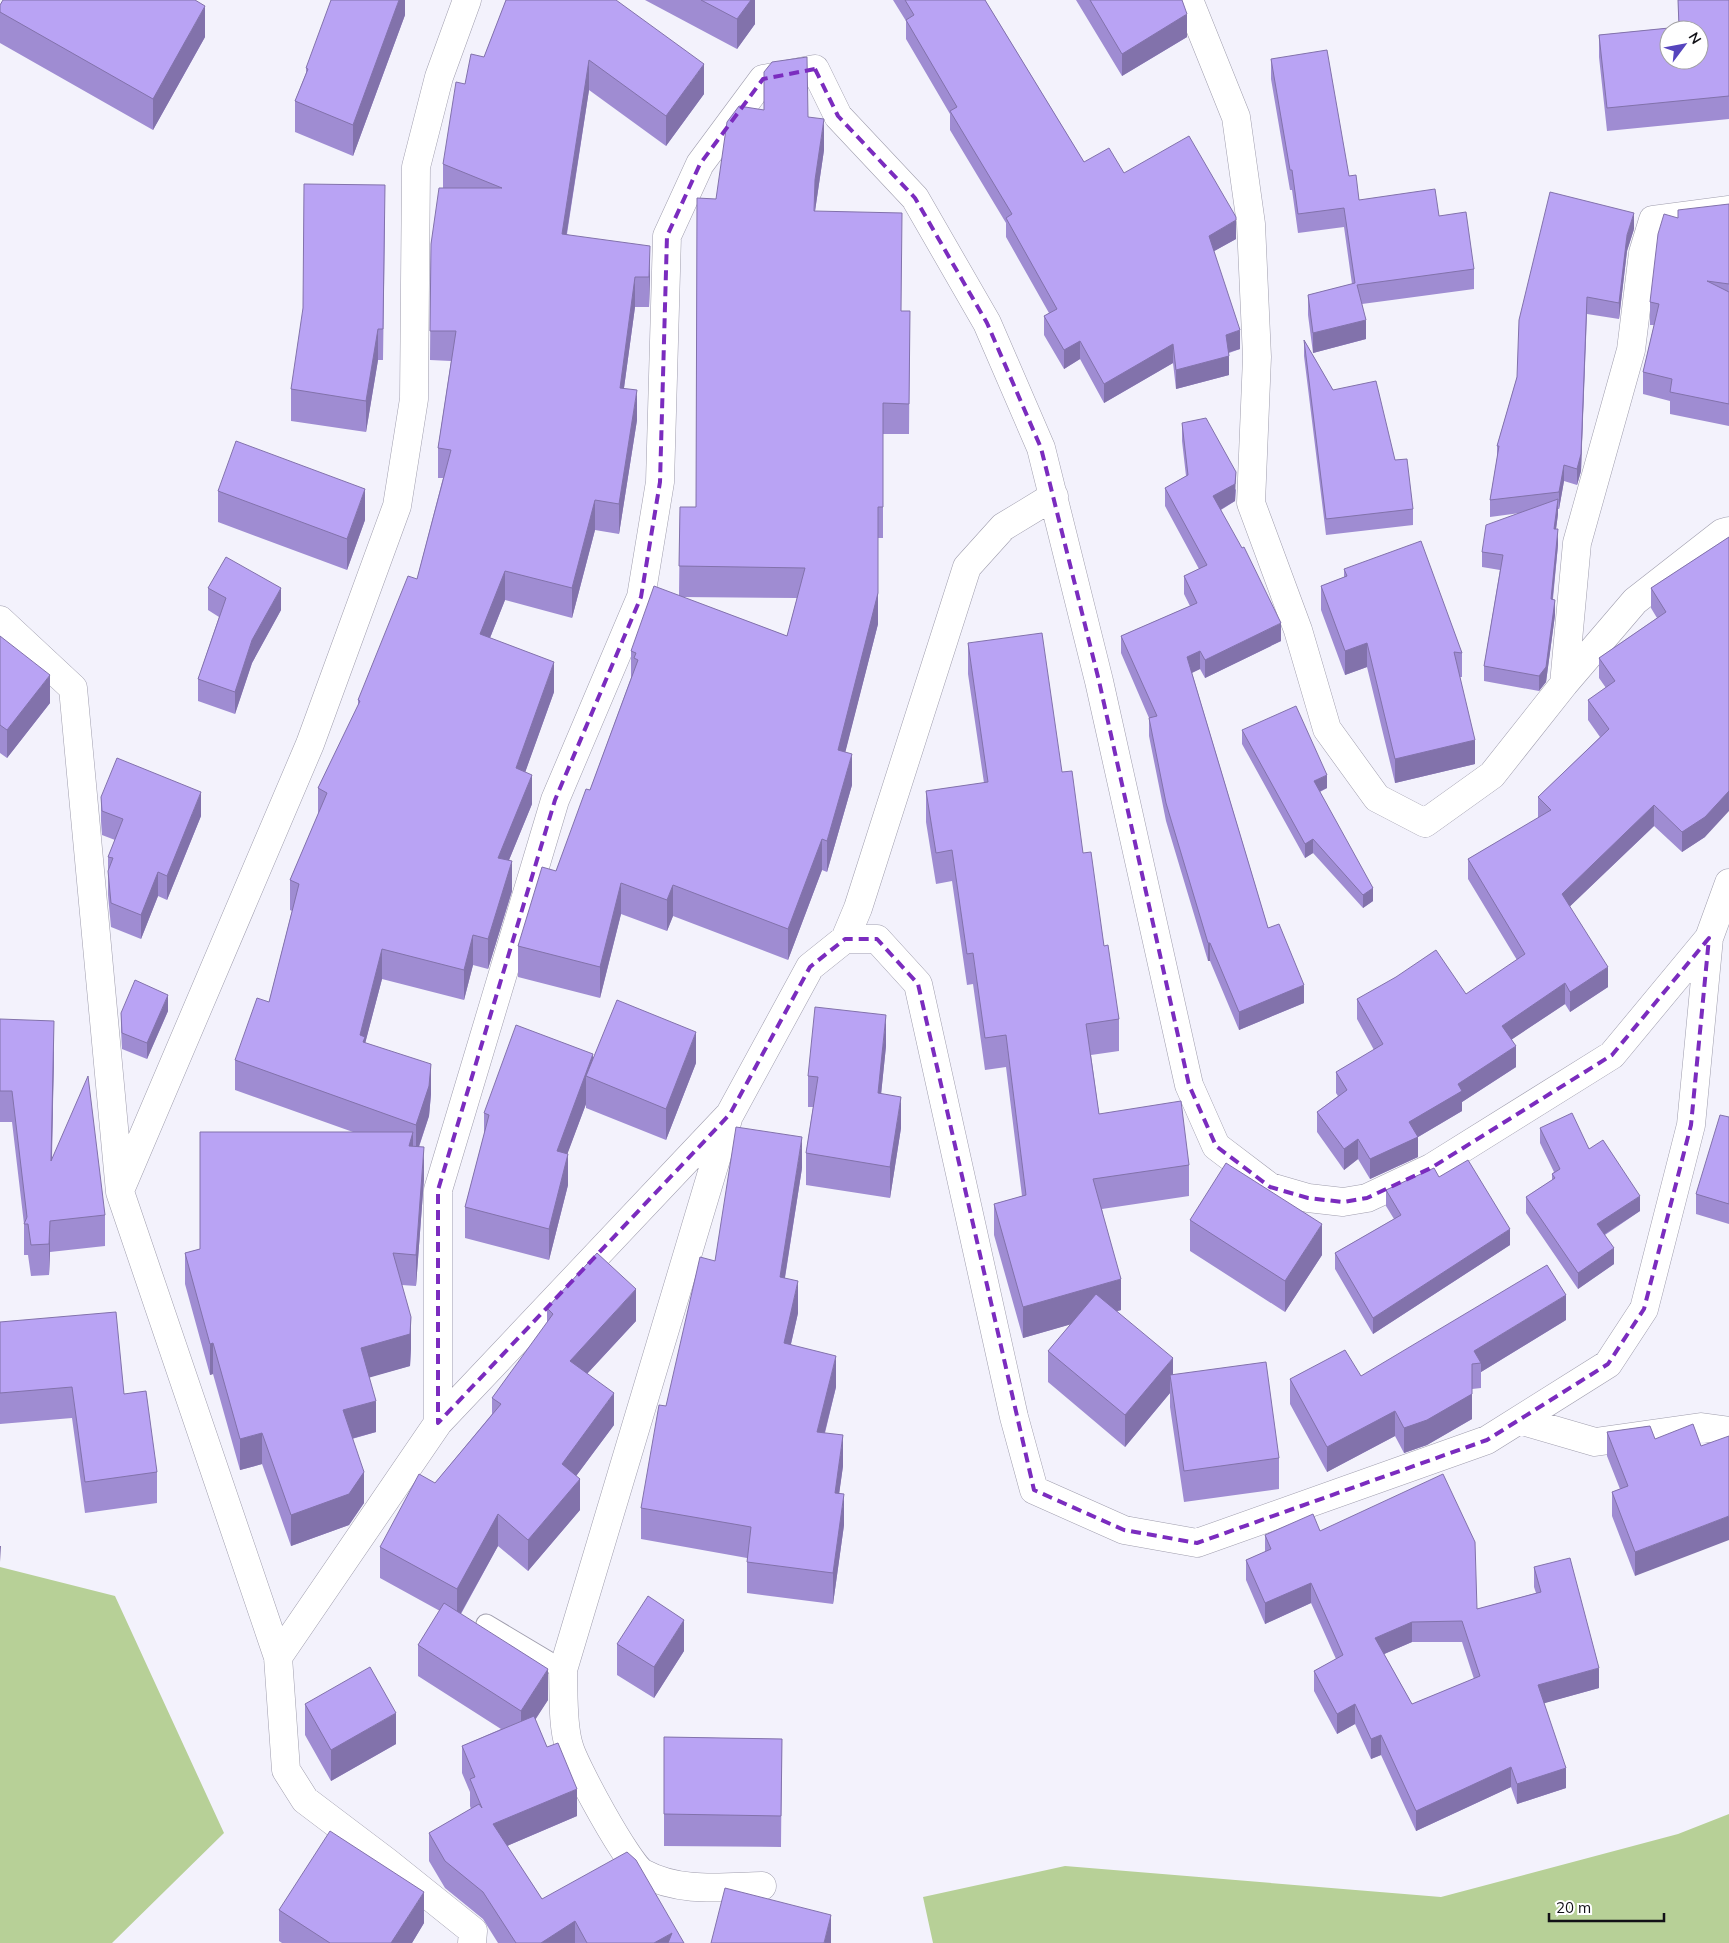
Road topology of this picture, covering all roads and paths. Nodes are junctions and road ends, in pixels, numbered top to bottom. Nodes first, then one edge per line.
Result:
1 (467, 0) edge
2 (1189, 0) edge
3 (1729, 210) edge
4 (1054, 496) junction
5 (1729, 531) edge
6 (0, 620) edge
7 (1564, 684) junction
8 (1729, 882) edge
9 (858, 908) junction
10 (1709, 938) junction
11 (845, 939) junction
12 (877, 939) junction
13 (730, 1114) junction
14 (120, 1192) junction
15 (1518, 1420) junction
16 (438, 1423) junction
17 (1729, 1431) edge
18 (486, 1624) dead end
19 (278, 1657) junction
20 (563, 1670) junction
21 (762, 1886) dead end
22 (472, 1943) edge

1 - 14 street
2 - 7 street
3 - 7 street
4 - 9 street
4 - 10 street
4 - 16 street
5 - 7 street
6 - 14 street
8 - 10 street
9 - 11 street
9 - 12 street
10 - 15 street
11 - 12 street
11 - 13 street
12 - 15 street
13 - 16 street
13 - 20 street
14 - 19 street
15 - 17 street
16 - 19 street
18 - 20 lane
19 - 22 street
20 - 21 street

